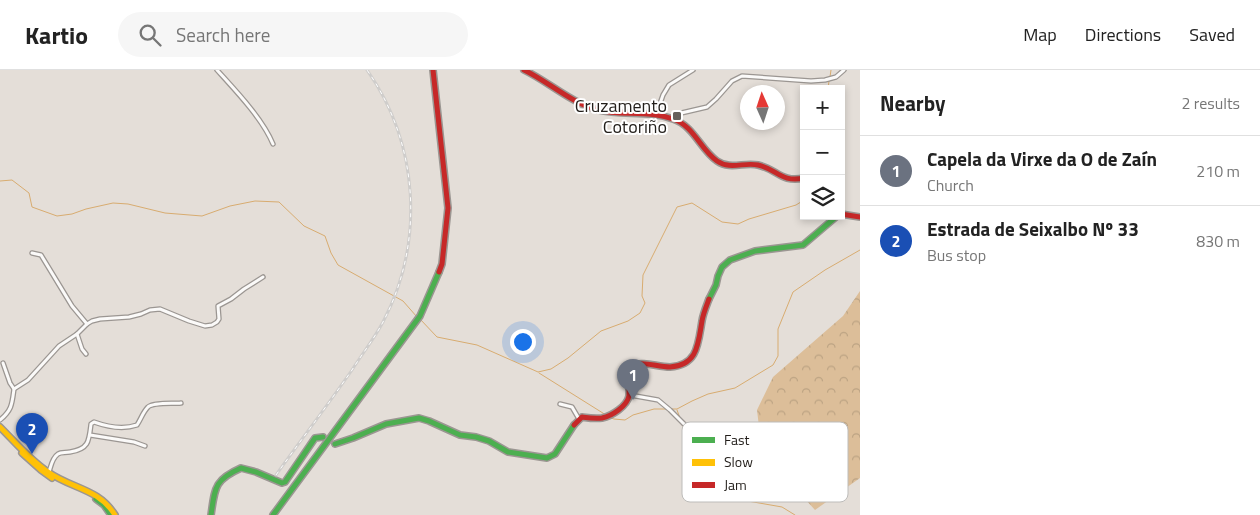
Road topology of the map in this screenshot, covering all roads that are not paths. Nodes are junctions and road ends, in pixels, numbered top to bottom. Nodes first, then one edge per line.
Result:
1 (217, 70) edge
2 (433, 70) edge
3 (693, 70) edge
4 (844, 70) edge
5 (526, 71) edge
6 (656, 116) junction
7 (674, 119) junction
8 (272, 144) dead end
9 (800, 180) edge
10 (845, 215) edge
11 (860, 217) edge
12 (832, 220) edge
13 (32, 253) dead end
14 (263, 277) dead end
15 (87, 324) junction
16 (77, 334) junction
17 (86, 354) dead end
18 (3, 363) dead end
19 (14, 388) junction
20 (630, 395) junction
21 (181, 404) dead end
22 (560, 404) dead end
23 (0, 420) edge
24 (580, 420) junction
25 (682, 422) edge
26 (0, 427) edge
27 (0, 432) edge
28 (90, 435) junction
29 (323, 437) dead end
30 (335, 444) dead end
31 (145, 446) dead end
32 (28, 459) junction
33 (48, 472) junction
34 (113, 515) edge
35 (211, 515) edge
36 (273, 515) edge

1 - 8 street
2 - 36 street
3 - 6 street
4 - 7 street
5 - 6 street
6 - 7 street
7 - 9 street
10 - 11 street
12 - 20 street
13 - 15 street
14 - 15 street
15 - 16 street
16 - 17 street
16 - 19 street
18 - 19 street
19 - 23 street
20 - 24 street
20 - 25 street
21 - 28 street
22 - 24 street
24 - 30 street
26 - 33 street
27 - 32 street
28 - 31 street
28 - 33 street
29 - 35 street
32 - 33 street
32 - 34 street
33 - 34 street

